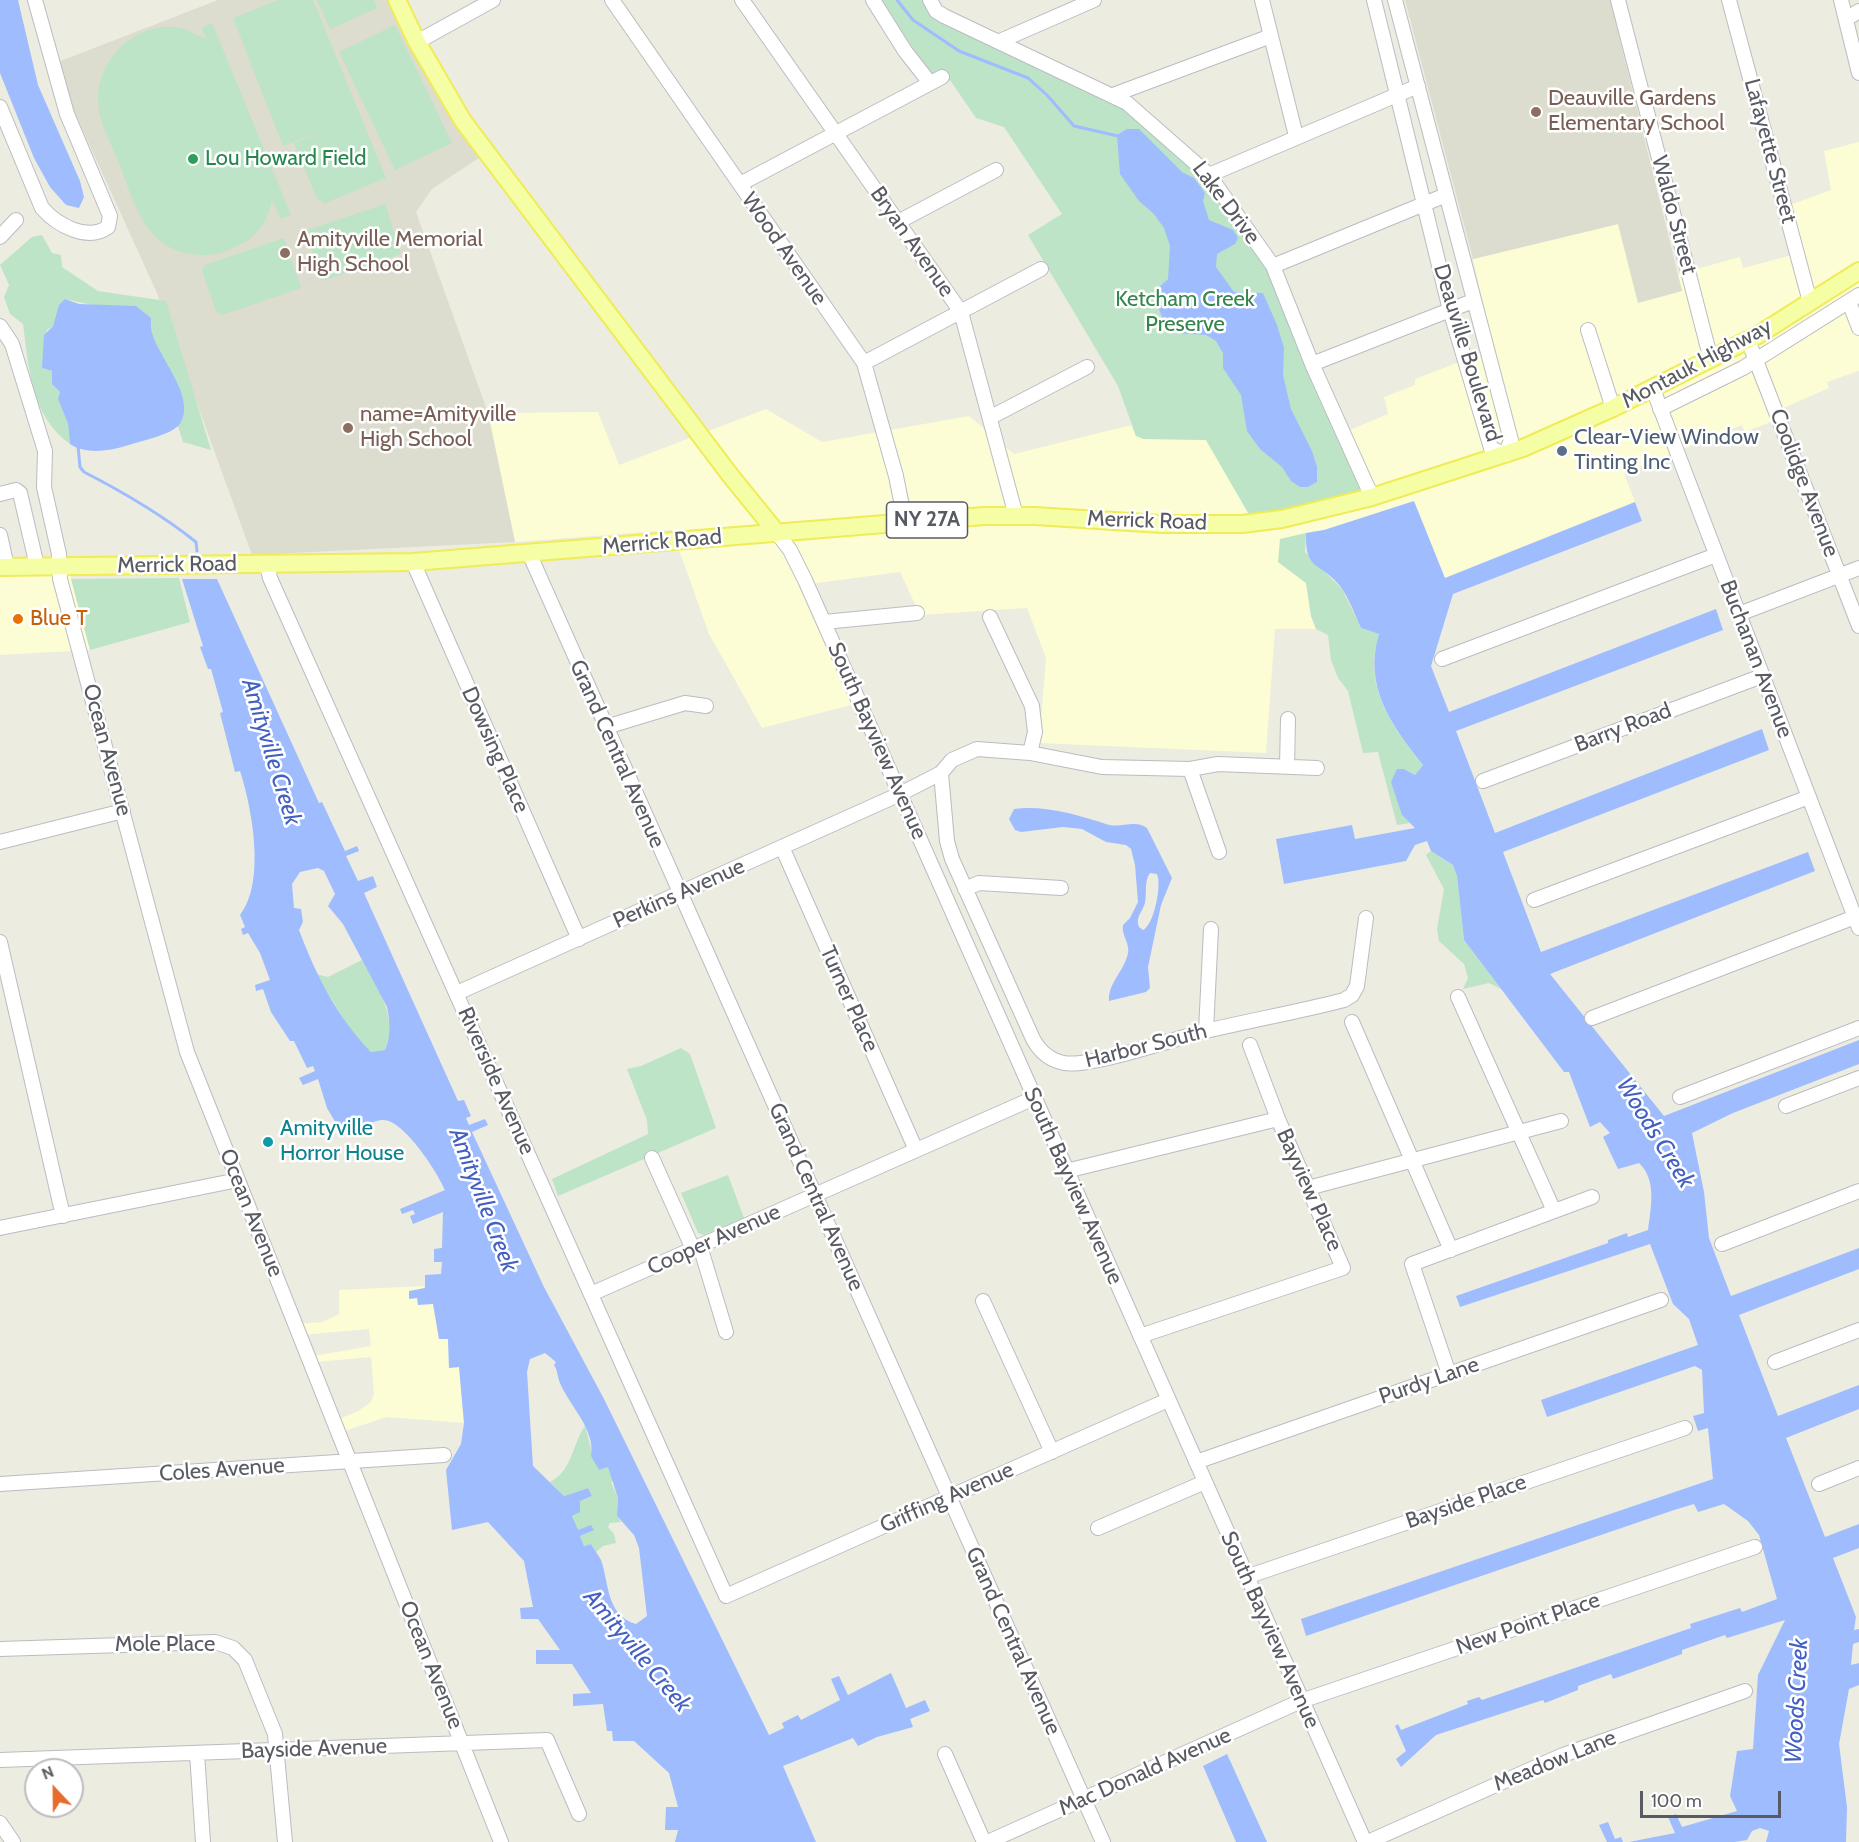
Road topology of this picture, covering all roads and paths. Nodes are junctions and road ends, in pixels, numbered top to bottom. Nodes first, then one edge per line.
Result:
1 (35, 0) edge
2 (397, 0) edge
3 (494, 0) edge
4 (612, 0) edge
5 (742, 0) edge
6 (873, 0) edge
7 (930, 0) edge
8 (1094, 0) edge
9 (1263, 0) edge
10 (1374, 0) edge
11 (1395, 0) edge
12 (1730, 0) edge
13 (1841, 0) edge
14 (1621, 1) edge
15 (1859, 11) edge
16 (1846, 19) junction
17 (1271, 36) junction
18 (1000, 41) junction
19 (417, 42) junction
20 (1859, 73) edge
21 (1418, 86) junction
22 (1397, 94) junction
23 (1113, 95) junction
24 (0, 107) edge
25 (835, 133) junction
26 (1296, 136) junction
27 (996, 170) dead end
28 (1209, 175) junction
29 (740, 184) junction
30 (1446, 195) junction
31 (1425, 204) junction
32 (16, 220) dead end
33 (898, 222) junction
34 (0, 237) edge
35 (1273, 266) junction
36 (1041, 269) dead end
37 (1859, 271) edge
38 (1854, 298) edge
39 (1473, 301) junction
40 (1810, 302) junction
41 (1450, 310) junction
42 (961, 312) junction
43 (0, 326) edge
44 (1859, 328) edge
45 (1588, 330) dead end
46 (1748, 340) junction
47 (1711, 360) junction
48 (1755, 360) junction
49 (864, 363) junction
50 (1312, 364) junction
51 (1087, 367) dead end
52 (1653, 389) junction
53 (1613, 408) junction
54 (1660, 409) junction
55 (991, 417) junction
56 (1505, 455) junction
57 (0, 494) edge
58 (1372, 497) junction
59 (1323, 511) joint
60 (1016, 516) junction
61 (905, 521) junction
62 (777, 533) junction
63 (0, 535) edge
64 (529, 553) junction
65 (1716, 555) junction
66 (413, 562) junction
67 (267, 565) junction
68 (37, 566) junction
69 (60, 566) junction
70 (3, 567) edge
71 (1859, 568) edge
72 (1840, 576) junction
73 (917, 613) dead end
74 (1739, 614) junction
75 (990, 617) dead end
76 (824, 622) junction
77 (1859, 626) edge
78 (1442, 659) dead end
79 (1762, 676) junction
80 (706, 706) dead end
81 (1287, 719) dead end
82 (606, 727) junction
83 (1030, 753) junction
84 (1287, 767) junction
85 (1317, 768) dead end
86 (1190, 769) junction
87 (941, 773) junction
88 (1484, 781) dead end
89 (900, 794) junction
90 (1809, 797) junction
91 (123, 811) junction
92 (0, 842) edge
93 (782, 847) junction
94 (1219, 852) dead end
95 (1061, 888) dead end
96 (965, 889) junction
97 (680, 893) junction
98 (1534, 900) dead end
99 (1366, 918) dead end
100 (1857, 923) edge
101 (1211, 929) dead end
102 (579, 939) junction
103 (0, 942) edge
104 (457, 993) junction
105 (1458, 997) dead end
106 (1592, 1018) dead end
107 (1352, 1022) dead end
108 (1859, 1028) edge
109 (1206, 1031) junction
110 (1250, 1045) dead end
111 (1859, 1078) edge
112 (1680, 1097) dead end
113 (1034, 1098) junction
114 (1786, 1106) dead end
115 (1278, 1119) junction
116 (1561, 1120) dead end
117 (1517, 1131) junction
118 (916, 1150) junction
119 (652, 1158) dead end
120 (1412, 1160) junction
121 (1066, 1171) junction
122 (238, 1180) junction
123 (1308, 1188) junction
124 (1859, 1191) edge
125 (815, 1195) junction
126 (1592, 1197) dead end
127 (1554, 1211) junction
128 (63, 1216) junction
129 (0, 1228) edge
130 (1722, 1244) dead end
131 (696, 1248) junction
132 (1451, 1250) junction
133 (591, 1294) junction
134 (1661, 1300) dead end
135 (983, 1301) dead end
136 (1859, 1330) edge
137 (726, 1332) dead end
138 (1140, 1336) junction
139 (1775, 1362) dead end
140 (1449, 1374) junction
141 (1168, 1400) junction
142 (1685, 1428) dead end
143 (1052, 1452) junction
144 (444, 1455) dead end
145 (350, 1461) junction
146 (1196, 1462) junction
147 (1859, 1468) edge
148 (1205, 1482) junction
149 (0, 1484) edge
150 (1819, 1484) dead end
151 (948, 1496) junction
152 (1098, 1528) dead end
153 (1755, 1547) dead end
154 (1246, 1577) junction
155 (726, 1596) joint
156 (0, 1649) edge
157 (1745, 1691) dead end
158 (1301, 1701) junction
159 (462, 1745) junction
160 (279, 1751) junction
161 (197, 1753) junction
162 (945, 1754) dead end
163 (0, 1760) edge
164 (1083, 1799) junction
165 (579, 1814) dead end
166 (0, 1822) edge
167 (13, 1842) edge
168 (203, 1842) edge
169 (285, 1842) edge
170 (501, 1842) edge
171 (986, 1842) edge
172 (1103, 1842) edge
173 (1367, 1842) edge

1 - 24 street
2 - 19 main road
3 - 19 street
4 - 29 street, Wood Avenue
5 - 25 street, Bryan Avenue
6 - 25 street
7 - 18 street, Lake Drive
8 - 18 street
9 - 17 street
10 - 22 street, Deauville Boulevard
11 - 21 street, Deauville Boulevard
12 - 40 street, Lafayette Street
13 - 16 street
14 - 47 street, Waldo Street
15 - 16 street
16 - 20 street
17 - 23 street
17 - 26 street
18 - 23 street, Lake Drive
19 - 62 main road
21 - 22 street
21 - 30 street, Deauville Boulevard
22 - 26 street
22 - 31 street, Deauville Boulevard
23 - 28 street, Lake Drive
25 - 29 street
25 - 33 street, Bryan Avenue
26 - 28 street
27 - 33 street
28 - 35 street, Lake Drive
29 - 49 street, Wood Avenue
30 - 31 street
30 - 39 street, Deauville Boulevard
31 - 35 street
31 - 41 street, Deauville Boulevard
32 - 34 street
33 - 42 street, Bryan Avenue
35 - 50 street, Lake Drive
36 - 42 street
37 - 40 main road, Montauk Highway
38 - 44 street
38 - 48 street
39 - 41 street
39 - 56 street, Deauville Boulevard
40 - 46 main road, Montauk Highway
41 - 50 street
41 - 56 street, Deauville Boulevard
42 - 49 street
42 - 55 street, Bryan Avenue
43 - 69 street, Ocean Avenue
45 - 53 street
46 - 47 main road, Montauk Highway
46 - 48 street, Coolidge Avenue
47 - 52 main road, Montauk Highway
48 - 54 street
48 - 72 street, Coolidge Avenue
49 - 61 street, Wood Avenue
50 - 58 street, Lake Drive
51 - 55 street
52 - 53 main road, Montauk Highway
52 - 54 street, Buchanan Avenue
53 - 56 main road, Montauk Highway
54 - 65 street, Buchanan Avenue
55 - 60 street, Bryan Avenue
56 - 58 main road, Montauk Highway
57 - 68 street
58 - 59 main road, Montauk Highway
59 - 60 main road, Merrick Road
60 - 61 main road, Merrick Road / NY 27A
61 - 62 main road, Merrick Road / NY 27A
62 - 64 main road, Merrick Road / NY 27A
62 - 76 street, South Bayview Avenue
63 - 70 street
64 - 66 main road, Merrick Road / NY 27A
64 - 82 street, Grand Central Avenue
65 - 74 street, Buchanan Avenue
65 - 78 street
66 - 67 main road, Merrick Road / NY 27A
66 - 102 street, Dowsing Place
67 - 69 main road, Merrick Road / NY 27A
67 - 104 street, Riverside Avenue
68 - 69 main road, Merrick Road / NY 27A
68 - 70 main road, Merrick Road / NY 27A
69 - 91 street, Ocean Avenue
71 - 72 street
72 - 74 street
72 - 77 street, Coolidge Avenue
73 - 76 street
74 - 79 street, Buchanan Avenue
75 - 83 street
76 - 89 street, South Bayview Avenue
79 - 88 street, Barry Road
79 - 90 street, Buchanan Avenue
80 - 82 street
81 - 84 street
82 - 97 street, Grand Central Avenue
83 - 86 street, Perkins Avenue
83 - 87 street, Perkins Avenue
84 - 85 street, Perkins Avenue
84 - 86 street, Perkins Avenue
86 - 94 street
87 - 89 street, Perkins Avenue
87 - 96 street, Harbor South
89 - 93 street, Perkins Avenue
89 - 113 street, South Bayview Avenue
90 - 98 street
90 - 100 street, Buchanan Avenue
91 - 92 street
91 - 122 street, Ocean Avenue
93 - 97 street, Perkins Avenue
93 - 118 street, Turner Place
95 - 96 street
96 - 109 street, Harbor South
97 - 102 street, Perkins Avenue
97 - 125 street, Grand Central Avenue
99 - 109 street, Harbor South
100 - 106 street
101 - 109 street
102 - 104 street, Perkins Avenue
103 - 128 street
104 - 133 street, Riverside Avenue
105 - 117 street
107 - 120 street
108 - 112 street
110 - 115 street, Bayview Place
111 - 114 street
113 - 118 street, Cooper Avenue
113 - 121 street, South Bayview Avenue
115 - 121 street
115 - 123 street, Bayview Place
116 - 117 street
117 - 120 street
117 - 127 street
118 - 125 street, Cooper Avenue
119 - 131 street
120 - 123 street
120 - 132 street
121 - 138 street, South Bayview Avenue
122 - 128 street
122 - 145 street, Ocean Avenue
123 - 138 street, Bayview Place
124 - 130 street
125 - 131 street, Cooper Avenue
125 - 151 street, Grand Central Avenue
126 - 127 street
127 - 132 street
128 - 129 street
131 - 133 street, Cooper Avenue
131 - 137 street
132 - 140 street
133 - 155 street, Riverside Avenue
134 - 140 street, Purdy Lane
135 - 143 street
136 - 139 street
138 - 141 street, South Bayview Avenue
140 - 146 street, Purdy Lane
141 - 143 street, Griffing Avenue
141 - 146 street, South Bayview Avenue
142 - 154 street, Bayside Place
143 - 151 street, Griffing Avenue
144 - 145 street, Coles Avenue
145 - 149 street, Coles Avenue
145 - 159 street, Ocean Avenue
146 - 148 street, South Bayview Avenue
147 - 150 street
148 - 152 street
148 - 154 street, South Bayview Avenue
151 - 155 street, Griffing Avenue
151 - 164 street, Grand Central Avenue
153 - 158 street, New Point Place
154 - 158 street, South Bayview Avenue
156 - 160 street, Mole Place
157 - 173 street, Meadow Lane
158 - 164 street, Mac Donald Avenue
158 - 173 street, South Bayview Avenue
159 - 160 street, Bayside Avenue
159 - 165 street, Bayside Avenue
159 - 170 street, Ocean Avenue
160 - 161 street, Bayside Avenue
160 - 169 street, Mole Place
161 - 163 street, Bayside Avenue
161 - 168 street
162 - 171 street
164 - 171 street, Mac Donald Avenue
164 - 172 street, Grand Central Avenue
166 - 167 street

